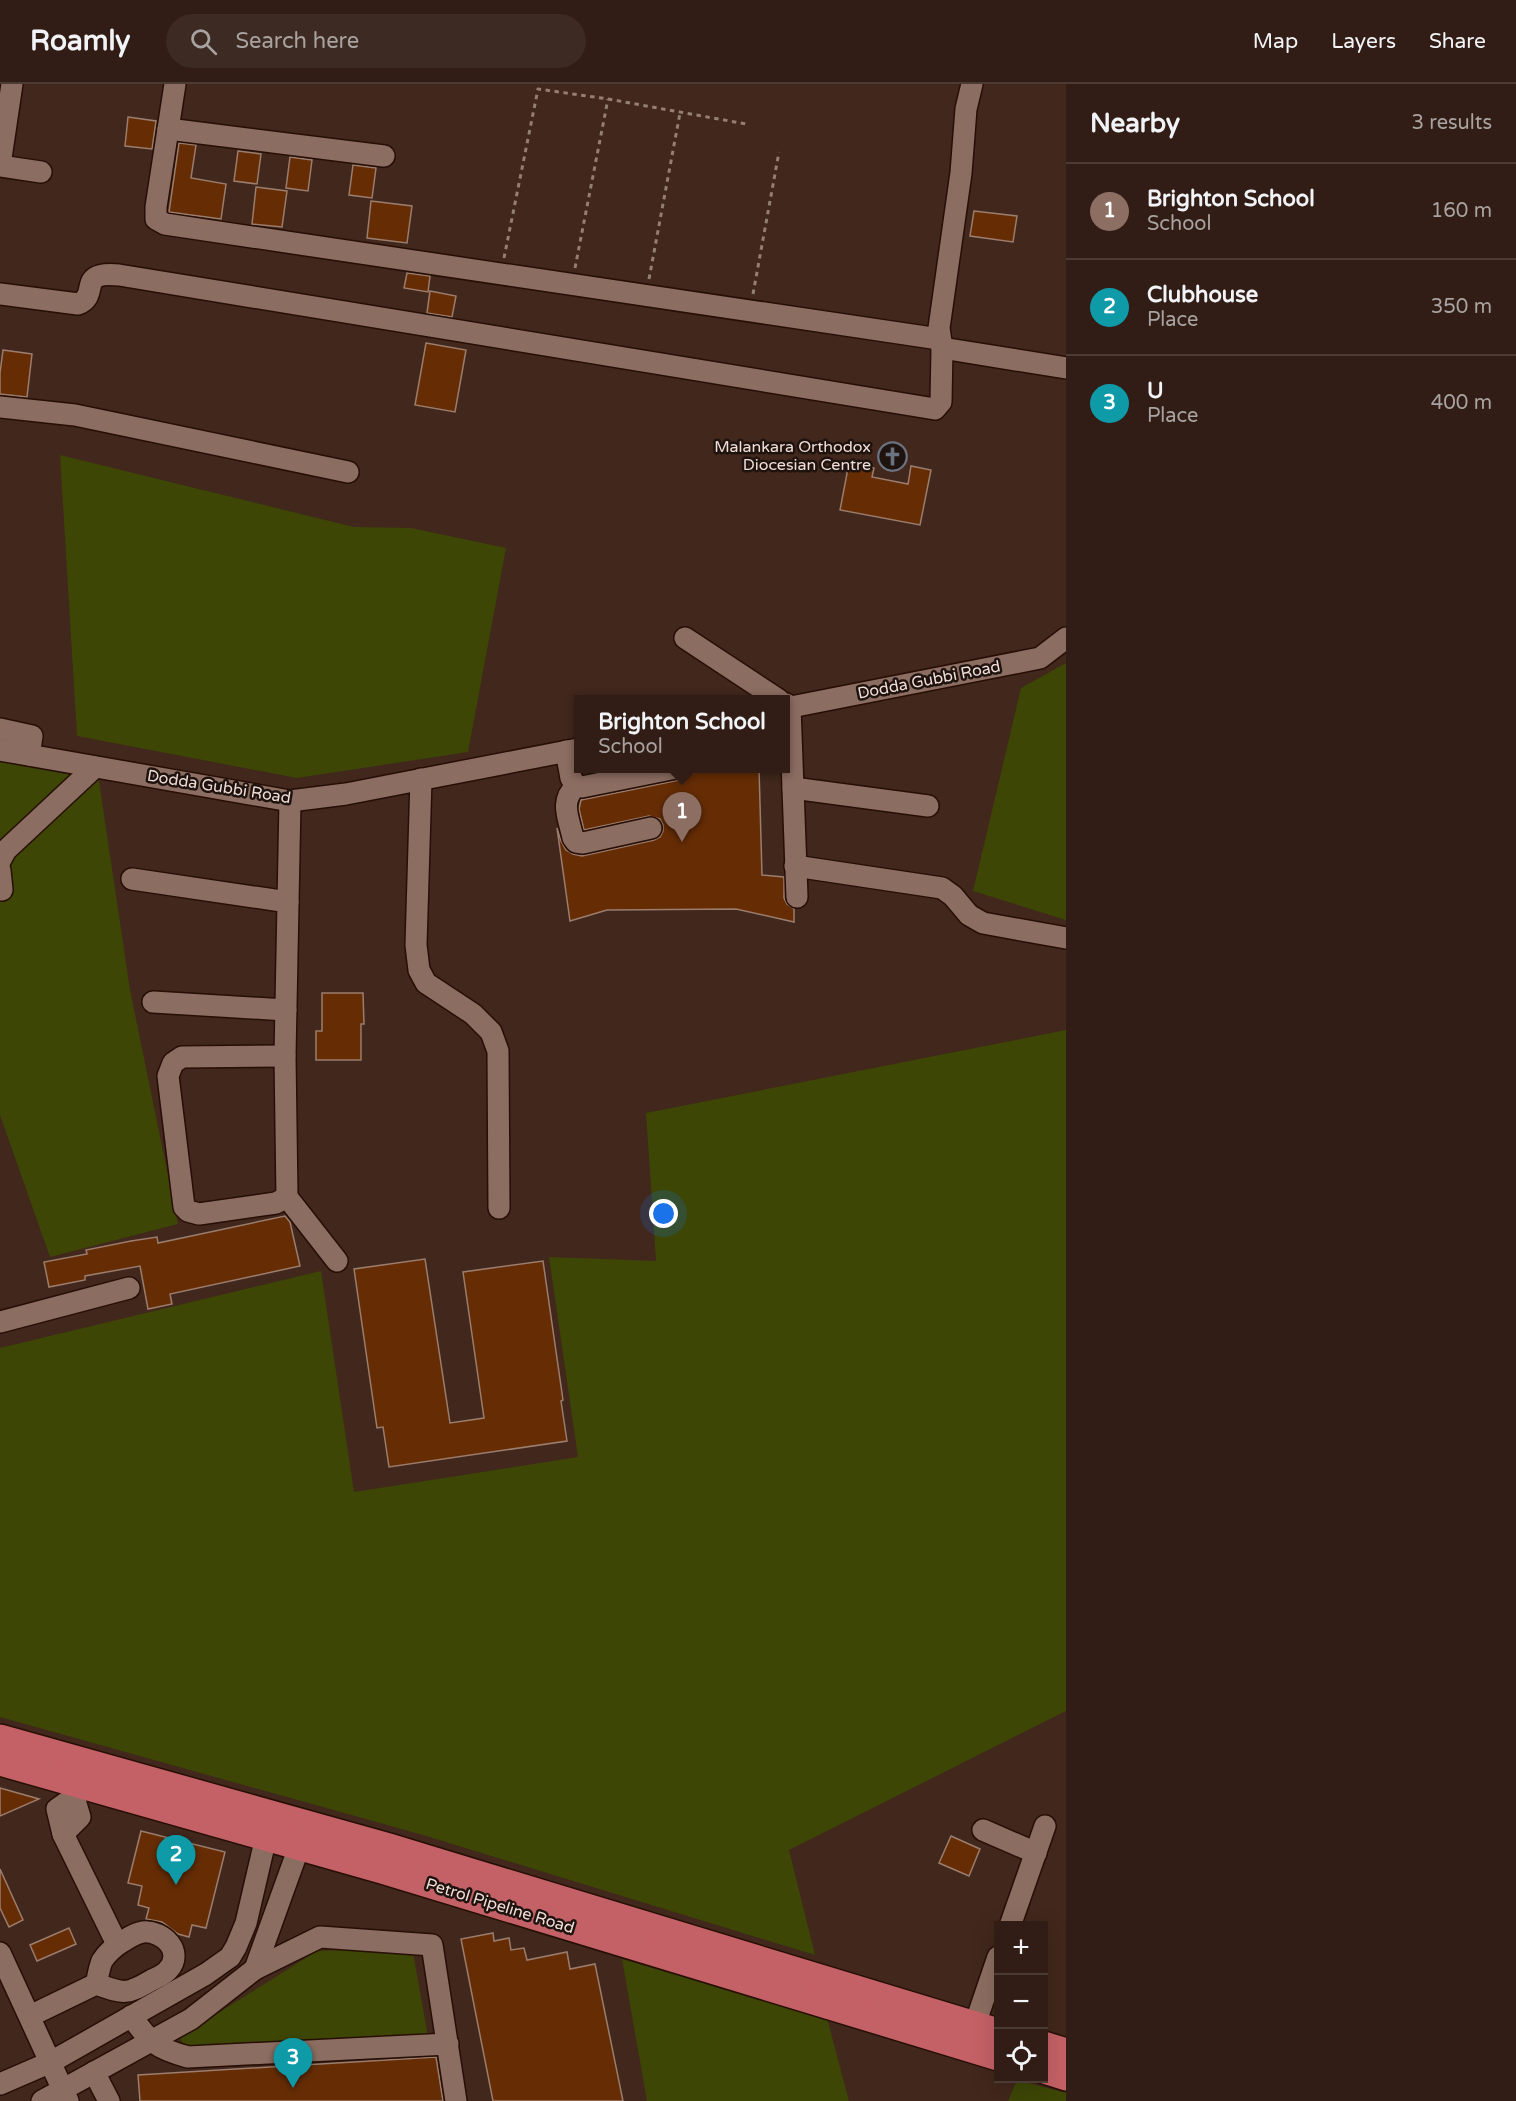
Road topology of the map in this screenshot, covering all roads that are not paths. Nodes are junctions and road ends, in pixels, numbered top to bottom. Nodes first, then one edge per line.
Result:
1 (12, 84) edge
2 (175, 84) edge
3 (972, 84) edge
4 (168, 129) junction
5 (384, 156) dead end
6 (0, 165) edge
7 (41, 172) dead end
8 (0, 294) edge
9 (940, 343) junction
10 (1066, 368) edge
11 (0, 407) edge
12 (348, 472) dead end
13 (685, 638) dead end
14 (1066, 638) edge
15 (771, 695) edge
16 (790, 703) edge
17 (0, 729) edge
18 (0, 750) edge
19 (572, 750) edge
20 (29, 755) junction
21 (790, 756) edge
22 (95, 767) junction
23 (651, 773) edge
24 (421, 780) junction
25 (576, 786) junction
26 (793, 788) junction
27 (290, 801) junction
28 (928, 806) dead end
29 (651, 828) dead end
30 (0, 861) edge
31 (795, 866) junction
32 (132, 879) dead end
33 (797, 897) dead end
34 (288, 902) junction
35 (1066, 938) edge
36 (153, 1002) dead end
37 (286, 1010) junction
38 (285, 1056) junction
39 (287, 1197) junction
40 (500, 1208) dead end
41 (337, 1262) dead end
42 (129, 1288) dead end
43 (0, 1322) edge
44 (0, 1738) edge
45 (0, 1762) edge
46 (80, 1781) junction
47 (268, 1826) junction
48 (1045, 1826) dead end
49 (983, 1830) dead end
50 (301, 1835) junction
51 (1036, 1853) junction
52 (1012, 1921) edge
53 (117, 1944) junction
54 (0, 1953) edge
55 (255, 1969) junction
56 (995, 1975) edge
57 (96, 1984) junction
58 (30, 2016) junction
59 (131, 2016) junction
60 (980, 2034) edge
61 (150, 2041) junction
62 (448, 2044) junction
63 (1048, 2046) edge
64 (994, 2050) edge
65 (1066, 2052) edge
66 (51, 2062) junction
67 (1048, 2071) edge
68 (94, 2072) junction
69 (1066, 2077) edge
70 (0, 2084) edge
71 (65, 2095) edge
72 (42, 2101) edge
73 (109, 2101) edge
74 (456, 2101) edge

1 - 6 street
2 - 4 street
3 - 9 street
4 - 5 street
4 - 9 street
6 - 7 street
8 - 9 street
9 - 10 street
11 - 12 street
13 - 15 street
14 - 16 street, Dodda Gubbi Road
17 - 20 street
18 - 20 street, Dodda Gubbi Road
19 - 24 street, Dodda Gubbi Road
19 - 25 street
20 - 22 street, Dodda Gubbi Road
21 - 26 street
22 - 27 street, Dodda Gubbi Road
22 - 30 street
23 - 25 street
24 - 27 street, Dodda Gubbi Road
24 - 40 street
25 - 29 street
26 - 28 street
26 - 31 street
27 - 34 street
31 - 33 street
31 - 35 street
32 - 34 street
34 - 37 street
36 - 37 street
37 - 38 street
38 - 39 street
38 - 39 street
39 - 41 street
42 - 43 street
44 - 46 main road, Petrol Pipeline Road
45 - 46 main road, Petrol Pipeline Road
46 - 47 main road, Petrol Pipeline Road
46 - 53 street
47 - 50 main road, Petrol Pipeline Road
47 - 59 street
48 - 51 street
49 - 51 street
50 - 55 street
50 - 60 main road, Petrol Pipeline Road
51 - 52 street
53 - 57 street
53 - 57 street
54 - 58 street
55 - 61 street
55 - 62 street
56 - 60 street
57 - 58 street
58 - 66 street
59 - 61 street
59 - 66 street
60 - 64 main road, Petrol Pipeline Road
61 - 62 street
61 - 68 street
62 - 74 street
63 - 65 main road
66 - 70 street
66 - 71 street
67 - 69 main road
68 - 71 street
68 - 73 street
71 - 72 street

